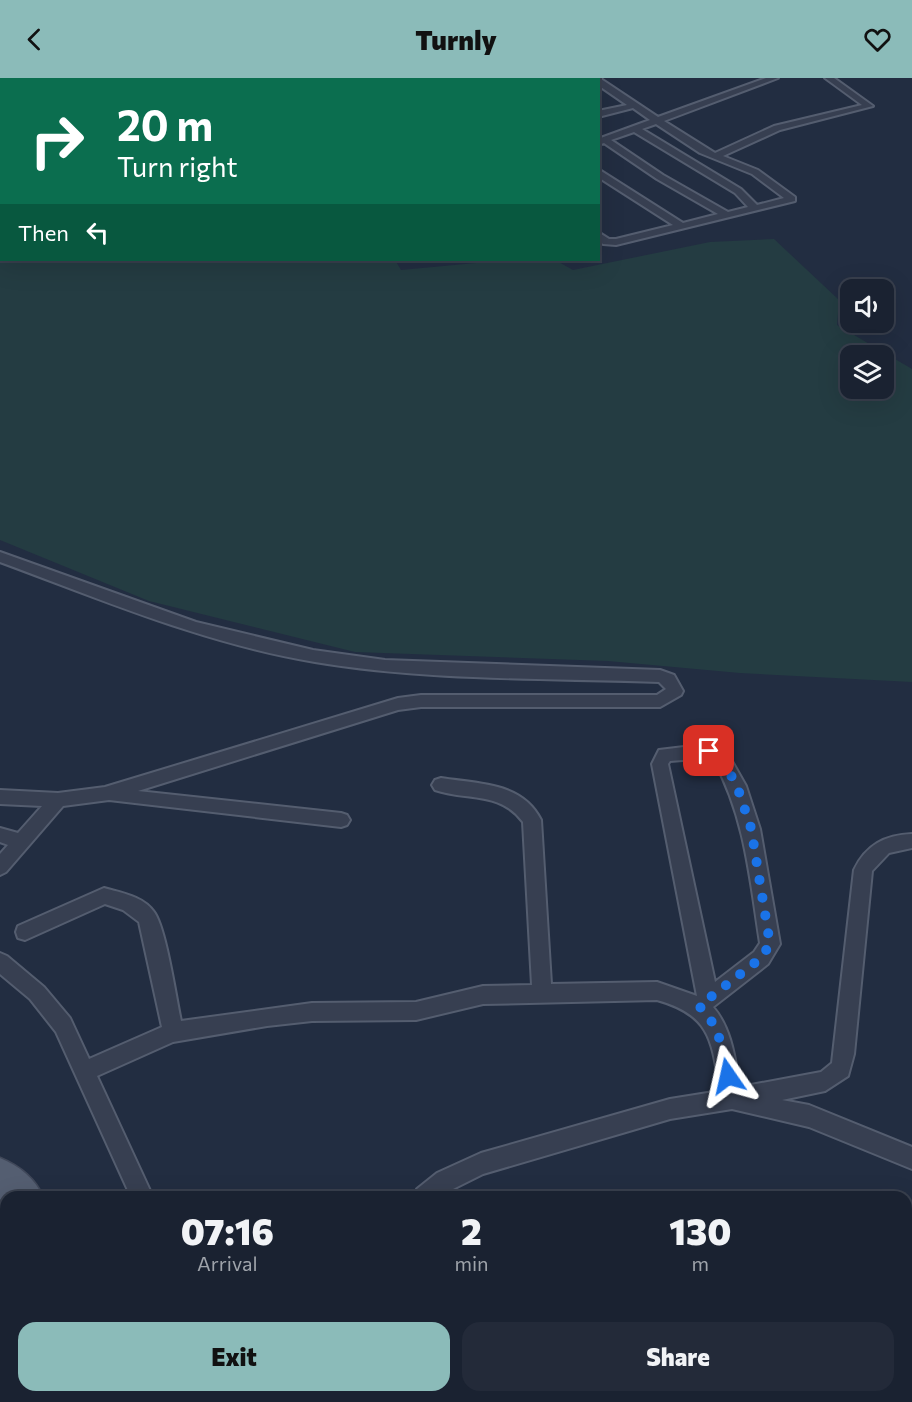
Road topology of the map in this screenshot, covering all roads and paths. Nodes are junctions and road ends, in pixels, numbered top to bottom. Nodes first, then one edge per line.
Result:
1 (774, 78) edge
2 (829, 78) edge
3 (600, 82) edge
4 (610, 89) junction
5 (600, 92) edge
6 (636, 105) junction
7 (600, 114) edge
8 (659, 122) junction
9 (637, 130) junction
10 (602, 141) edge
11 (715, 156) junction
12 (600, 173) edge
13 (756, 209) junction
14 (728, 216) junction
15 (681, 226) junction
16 (600, 236) edge
17 (0, 557) edge
18 (441, 784) dead end
19 (105, 794) junction
20 (0, 797) edge
21 (58, 800) junction
22 (341, 820) dead end
23 (0, 835) edge
24 (912, 841) edge
25 (23, 842) junction
26 (0, 867) edge
27 (25, 932) dead end
28 (0, 962) edge
29 (542, 993) junction
30 (704, 1002) junction
31 (173, 1032) junction
32 (85, 1071) junction
33 (732, 1099) junction
34 (912, 1158) edge
35 (0, 1176) edge
36 (18, 1191) edge
37 (139, 1191) edge
38 (432, 1191) edge

1 - 8 street
2 - 11 street
3 - 4 street
4 - 5 street
4 - 6 street
6 - 7 street
6 - 8 street
8 - 9 street
8 - 11 street
9 - 10 street
9 - 13 street
10 - 14 street
11 - 13 street
12 - 15 street
13 - 14 street
14 - 15 street
15 - 16 street
17 - 19 street
18 - 29 street
19 - 21 street
19 - 22 street
20 - 21 street
21 - 25 street
23 - 25 street
24 - 33 street
25 - 26 street
27 - 31 street
28 - 32 street
29 - 30 street
29 - 31 street
30 - 30 street
30 - 33 street
31 - 32 street
32 - 37 street
33 - 34 street
33 - 38 street
35 - 36 main road

